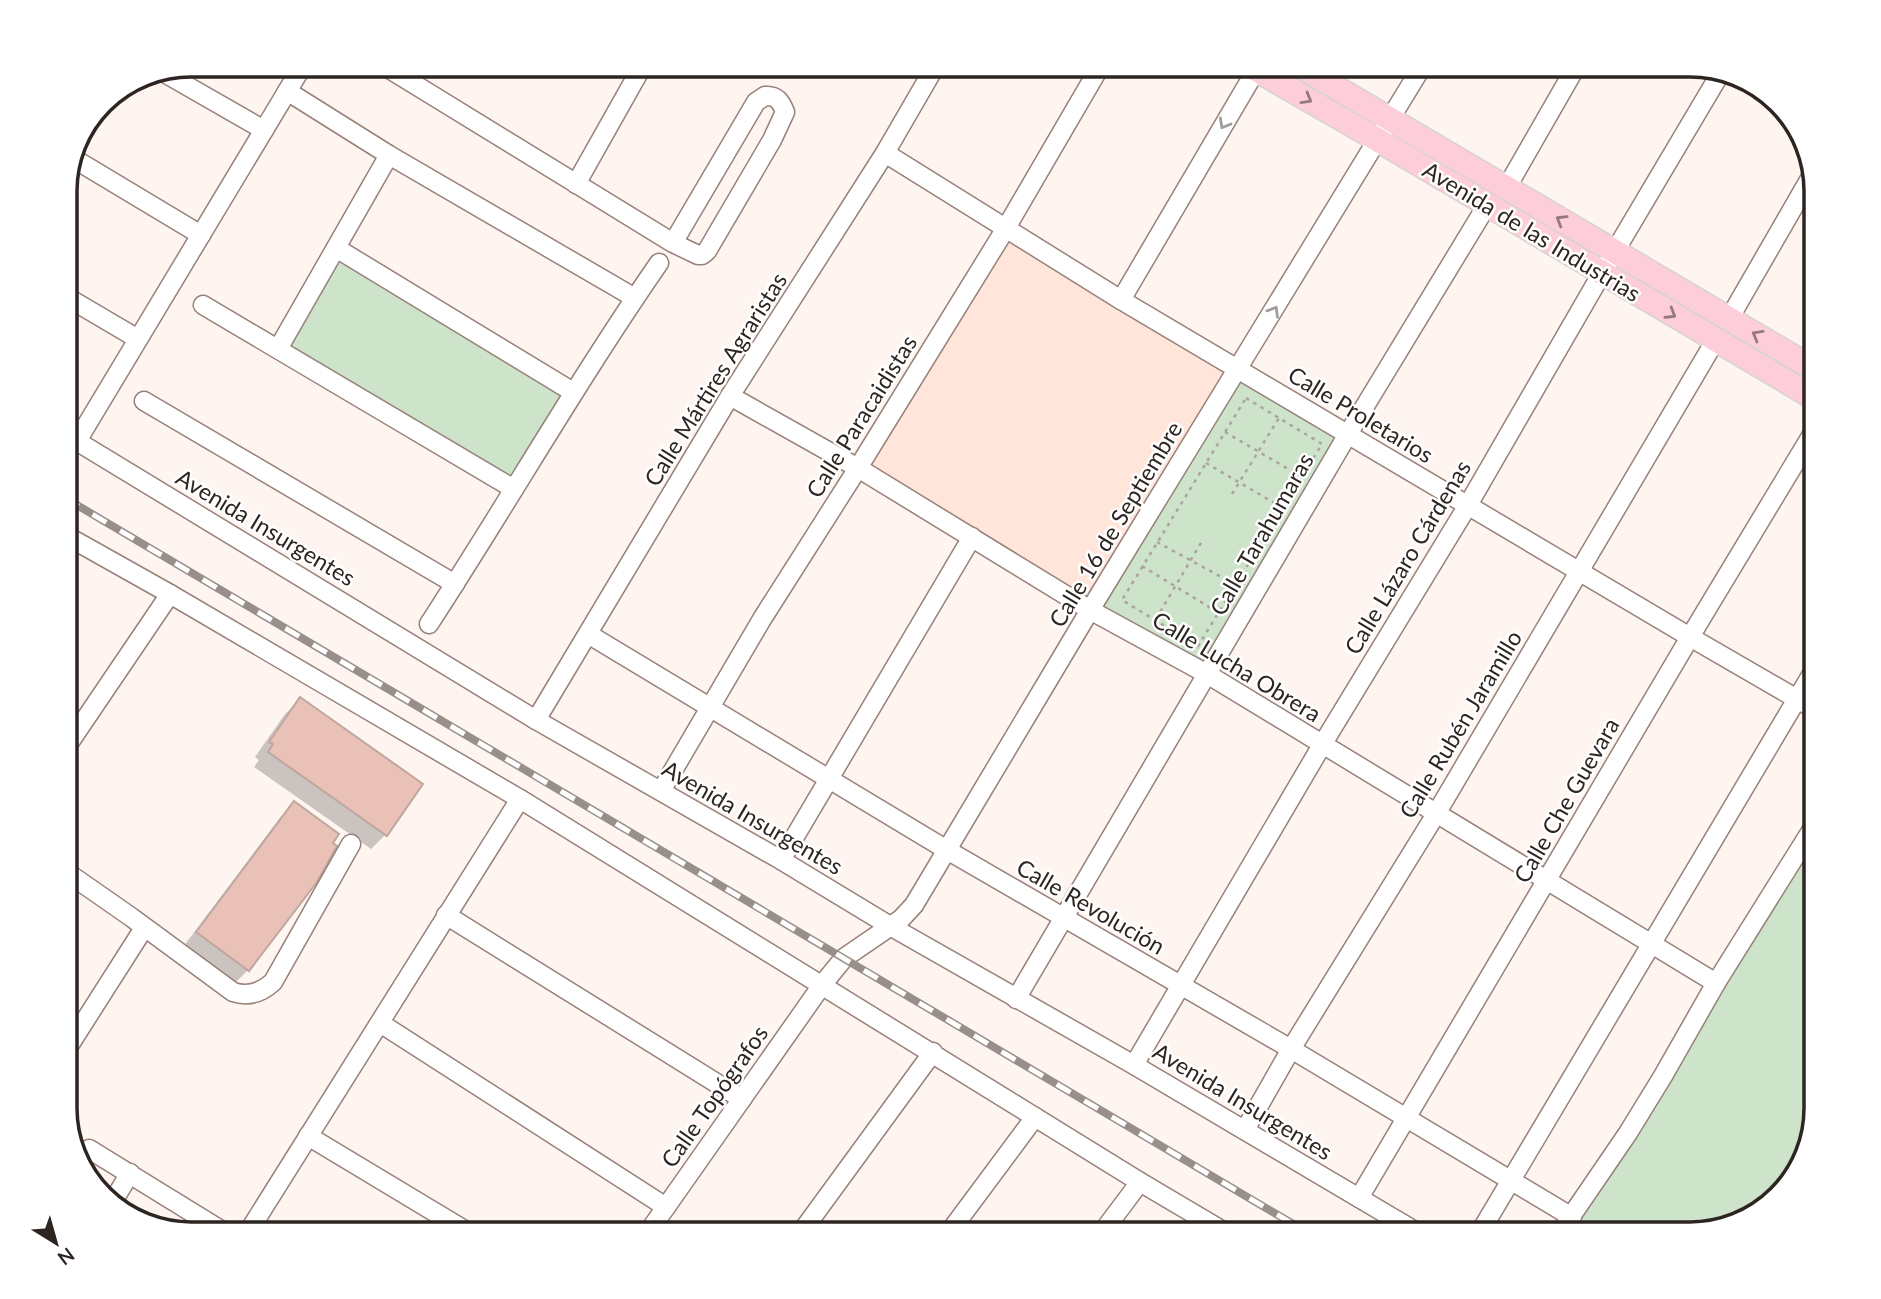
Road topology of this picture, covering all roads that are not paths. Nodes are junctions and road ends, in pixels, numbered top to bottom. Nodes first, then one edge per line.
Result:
1 (296, 77) edge
2 (402, 77) edge
3 (636, 77) edge
4 (929, 77) edge
5 (1094, 77) edge
6 (1248, 77) edge
7 (1272, 77) edge
8 (1318, 77) edge
9 (1416, 77) edge
10 (1570, 77) edge
11 (174, 79) edge
12 (1716, 80) edge
13 (287, 91) junction
14 (1390, 120) junction
15 (264, 130) junction
16 (1378, 140) junction
17 (885, 153) junction
18 (389, 155) junction
19 (81, 163) edge
20 (576, 184) junction
21 (1507, 187) junction
22 (1804, 189) edge
23 (1487, 205) junction
24 (1006, 228) junction
25 (201, 235) junction
26 (673, 243) junction
27 (336, 248) junction
28 (1615, 251) junction
29 (659, 263) dead end
30 (1602, 273) junction
31 (635, 298) junction
32 (1121, 300) junction
33 (77, 303) edge
34 (203, 305) dead end
35 (1729, 319) junction
36 (138, 339) junction
37 (1715, 341) junction
38 (278, 349) junction
39 (1804, 363) edge
40 (1238, 369) junction
41 (573, 392) junction
42 (1804, 392) edge
43 (730, 396) junction
44 (144, 401) dead end
45 (77, 429) edge
46 (1348, 434) junction
47 (77, 442) edge
48 (1804, 448) edge
49 (858, 468) junction
50 (514, 489) junction
51 (1468, 505) junction
52 (972, 537) junction
53 (77, 542) edge
54 (1579, 571) junction
55 (455, 584) junction
56 (170, 594) junction
57 (1090, 610) junction
58 (429, 624) dead end
59 (589, 634) junction
60 (1689, 637) junction
61 (1207, 674) junction
62 (1804, 687) edge
63 (1797, 699) junction
64 (1804, 703) edge
65 (710, 706) junction
66 (536, 720) junction
67 (77, 732) edge
68 (1322, 745) junction
69 (829, 778) junction
70 (662, 791) junction
71 (520, 799) junction
72 (1436, 814) junction
73 (1804, 841) edge
74 (351, 844) dead end
75 (947, 850) junction
76 (781, 860) junction
77 (77, 879) edge
78 (1548, 880) junction
79 (446, 915) junction
80 (1063, 918) junction
81 (890, 926) junction
82 (145, 928) junction
83 (1653, 944) junction
84 (1716, 983) junction
85 (821, 985) junction
86 (1181, 986) junction
87 (1016, 999) junction
88 (380, 1023) junction
89 (77, 1033) edge
90 (1291, 1049) junction
91 (933, 1052) junction
92 (1134, 1065) junction
93 (742, 1099) junction
94 (1035, 1117) junction
95 (1406, 1118) junction
96 (1245, 1130) junction
97 (308, 1136) junction
98 (89, 1149) dead end
99 (130, 1173) junction
100 (1140, 1182) junction
101 (1511, 1182) junction
102 (117, 1195) edge
103 (1359, 1198) junction
104 (666, 1208) junction
105 (1572, 1217) junction
106 (208, 1222) edge
107 (254, 1222) edge
108 (451, 1222) edge
109 (655, 1222) edge
110 (809, 1222) edge
111 (957, 1222) edge
112 (1110, 1222) edge
113 (1208, 1222) edge
114 (1400, 1222) edge
115 (1486, 1222) edge
116 (1568, 1222) edge

1 - 13 street
2 - 20 street
3 - 20 street
4 - 17 street, Calle Mártires Agraristas
5 - 24 street, Calle Paracaidistas
6 -> 32 street
7 -> 16 main road, Avenida de las Industrias
8 - 14 main road, Avenida de las Industrias
9 - 14 street, Calle 16 de Septiembre
10 - 21 street
11 - 15 street
12 - 28 street, Calle Lázaro Cárdenas
13 - 15 street
13 - 18 street
14 - 16 street, Calle 16 de Septiembre
14 - 21 main road, Avenida de las Industrias
15 - 25 street
16 - 23 main road, Avenida de las Industrias
40 -> 16 street, Calle 16 de Septiembre
17 - 24 street, Calle Proletarios
17 - 43 street, Calle Mártires Agraristas
18 - 27 street
18 - 31 street
19 - 25 street
20 - 26 street
28 -> 21 main road, Avenida de las Industrias
22 - 35 street
23 - 30 main road, Avenida de las Industrias
23 - 46 street, Calle Tarahumaras
24 - 32 street, Calle Proletarios
24 - 49 street, Calle Paracaidistas
25 - 36 street
26 - 26 street
27 - 38 street
27 - 41 street
28 - 30 street, Calle Lázaro Cárdenas
28 - 35 main road, Avenida de las Industrias
29 - 31 street
30 -> 37 main road, Avenida de las Industrias
30 - 51 street, Calle Lázaro Cárdenas
31 - 41 street
32 - 40 street, Calle Proletarios
33 - 36 street
34 - 38 street
39 -> 35 main road, Avenida de las Industrias
36 - 45 street
37 - 42 main road, Avenida de las Industrias
37 - 54 street, Calle Rubén Jaramillo
38 - 50 street
40 - 46 street, Calle Proletarios
40 - 57 street, Calle 16 de Septiembre
41 - 50 street
43 - 49 street, Calle Lucha Obrera
43 - 59 street, Calle Mártires Agraristas
44 - 55 street
46 - 51 street, Calle Proletarios
46 - 61 street, Calle Tarahumaras
47 - 66 street, Avenida Insurgentes
48 - 60 street, Calle Che Guevara
49 - 52 street, Calle Lucha Obrera
49 - 65 street, Calle Paracaidistas
50 - 55 street
51 - 54 street, Calle Proletarios
51 - 68 street, Calle Lázaro Cárdenas
52 - 57 street, Calle Lucha Obrera
52 - 69 street
53 - 56 street
54 - 60 street, Calle Proletarios
54 - 72 street, Calle Rubén Jaramillo
55 - 58 street
56 - 67 street
56 - 71 street
57 - 61 street, Calle Lucha Obrera
57 - 75 street, Calle 16 de Septiembre
59 - 65 street, Calle Revolución
59 - 66 street, Calle Mártires Agraristas
60 - 63 street, Calle Proletarios
60 - 78 street, Calle Che Guevara
61 - 68 street, Calle Lucha Obrera
61 - 80 street, Calle Tarahumaras
62 - 63 street
63 - 64 street, Calle Proletarios
63 - 83 street
65 - 69 street, Calle Revolución
65 - 70 street, Calle Paracaidistas
66 - 70 street, Avenida Insurgentes
68 - 72 street, Calle Lucha Obrera
68 - 86 street, Calle Lázaro Cárdenas
69 - 75 street, Calle Revolución
69 - 76 street
70 - 76 street, Avenida Insurgentes
71 - 79 street
71 - 85 street
72 - 78 street, Calle Lucha Obrera
72 - 90 street, Calle Rubén Jaramillo
73 - 84 street
74 - 82 street
75 - 80 street, Calle Revolución
75 - 81 street, Calle 16 de Septiembre
76 - 81 street, Avenida Insurgentes
77 - 82 street
78 - 83 street, Calle Lucha Obrera
78 - 95 street, Calle Che Guevara
79 - 88 street
79 - 93 street
80 - 86 street, Calle Revolución
80 - 87 street, Calle Tarahumaras
81 - 85 street, Calle 16 de Septiembre
81 - 87 street, Avenida Insurgentes
82 - 89 street
83 - 84 street, Calle Lucha Obrera
83 - 101 street
84 - 105 street
85 - 91 street
85 - 93 street, Calle Topógrafos
86 - 90 street, Calle Revolución
86 - 92 street, Calle Lázaro Cárdenas
87 - 92 street, Avenida Insurgentes
88 - 97 street
88 - 104 street
90 - 95 street, Calle Revolución
90 - 96 street, Calle Rubén Jaramillo
91 - 94 street
91 - 110 street
92 - 96 street, Avenida Insurgentes
93 - 104 street, Calle Topógrafos
94 - 100 street
94 - 111 street
95 - 101 street, Calle Revolución
95 - 103 street, Calle Che Guevara
96 - 103 street, Avenida Insurgentes
97 - 107 street
97 - 108 street
98 - 99 street
99 - 102 street
99 - 106 street
100 - 112 street
100 - 113 street
101 - 105 street, Calle Revolución
101 - 115 street
103 - 114 street, Avenida Insurgentes
104 - 109 street, Calle Topógrafos
105 - 116 street

